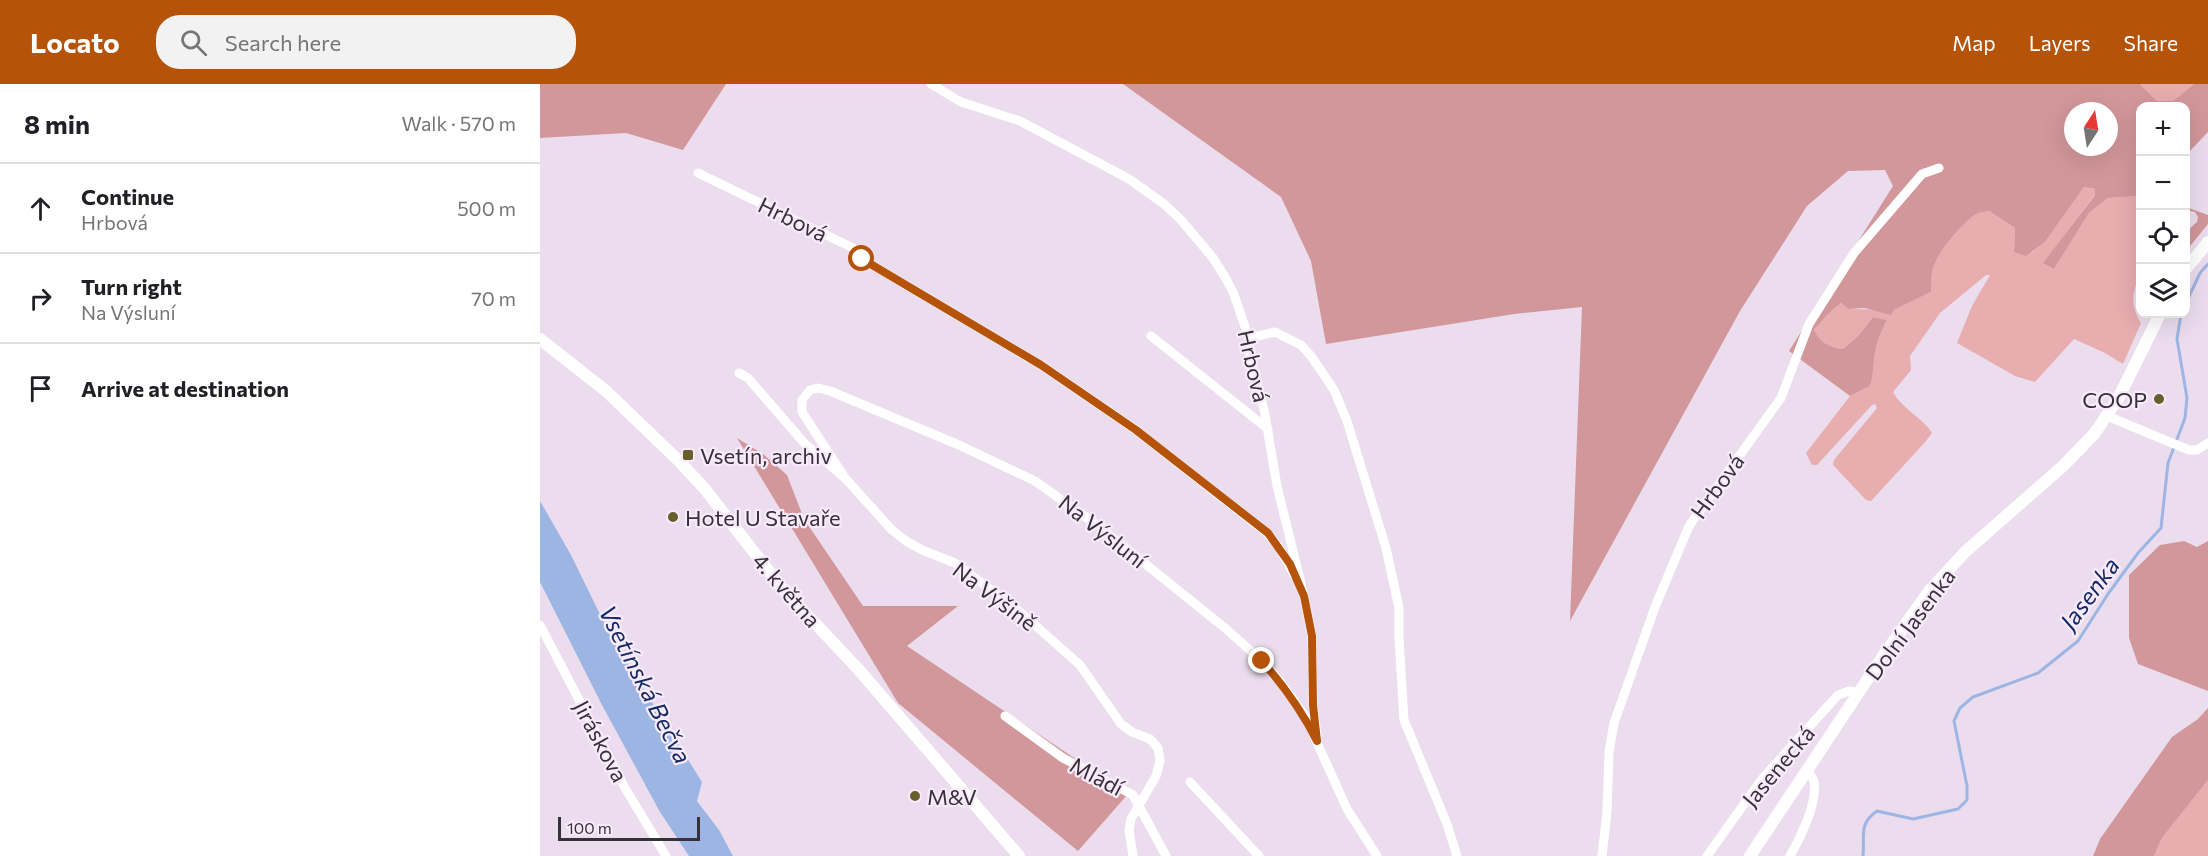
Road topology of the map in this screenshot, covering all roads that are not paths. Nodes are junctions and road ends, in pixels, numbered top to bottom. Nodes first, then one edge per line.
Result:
1 (932, 84) edge
2 (1939, 168) dead end
3 (698, 172) dead end
4 (2208, 242) edge
5 (2190, 264) edge
6 (2158, 318) edge
7 (1151, 336) dead end
8 (1249, 338) junction
9 (540, 339) edge
10 (739, 373) dead end
11 (2107, 417) junction
12 (1268, 429) junction
13 (2208, 443) edge
14 (845, 478) junction
15 (1304, 596) junction
16 (540, 625) edge
17 (1859, 693) junction
18 (1005, 716) dead end
19 (1317, 741) junction
20 (1806, 770) junction
21 (1190, 782) dead end
22 (1140, 805) junction
23 (666, 856) edge
24 (1019, 856) edge
25 (1133, 856) edge
26 (1166, 856) edge
27 (1259, 856) edge
28 (1377, 856) edge
29 (1457, 856) edge
30 (1602, 856) edge
31 (1707, 856) edge
32 (1750, 856) edge
33 (1790, 856) edge

1 - 8 street, Hrbová
2 - 30 street, Hrbová
3 - 15 street, Hrbová
4 - 5 street
6 - 11 street, Dolní Jasenka
7 - 12 street
8 - 12 street, Hrbová
8 - 29 street
9 - 24 street, 4. května
10 - 14 street, Na Výšině
11 - 13 street
11 - 17 street, Dolní Jasenka
12 - 15 street, Hrbová
14 - 19 street, Na Výsluní
14 - 22 street, Na Výšině
15 - 19 street, Hrbová
16 - 23 street, Jiráskova
17 - 20 street, Dolní Jasenka
17 - 31 street, Jasenecká
18 - 22 street, Mládí
19 - 28 street, Na Výsluní
20 - 32 street, Dolní Jasenka
20 - 33 street
21 - 27 street
22 - 25 street, Na Výšině
22 - 26 street, Mládí

